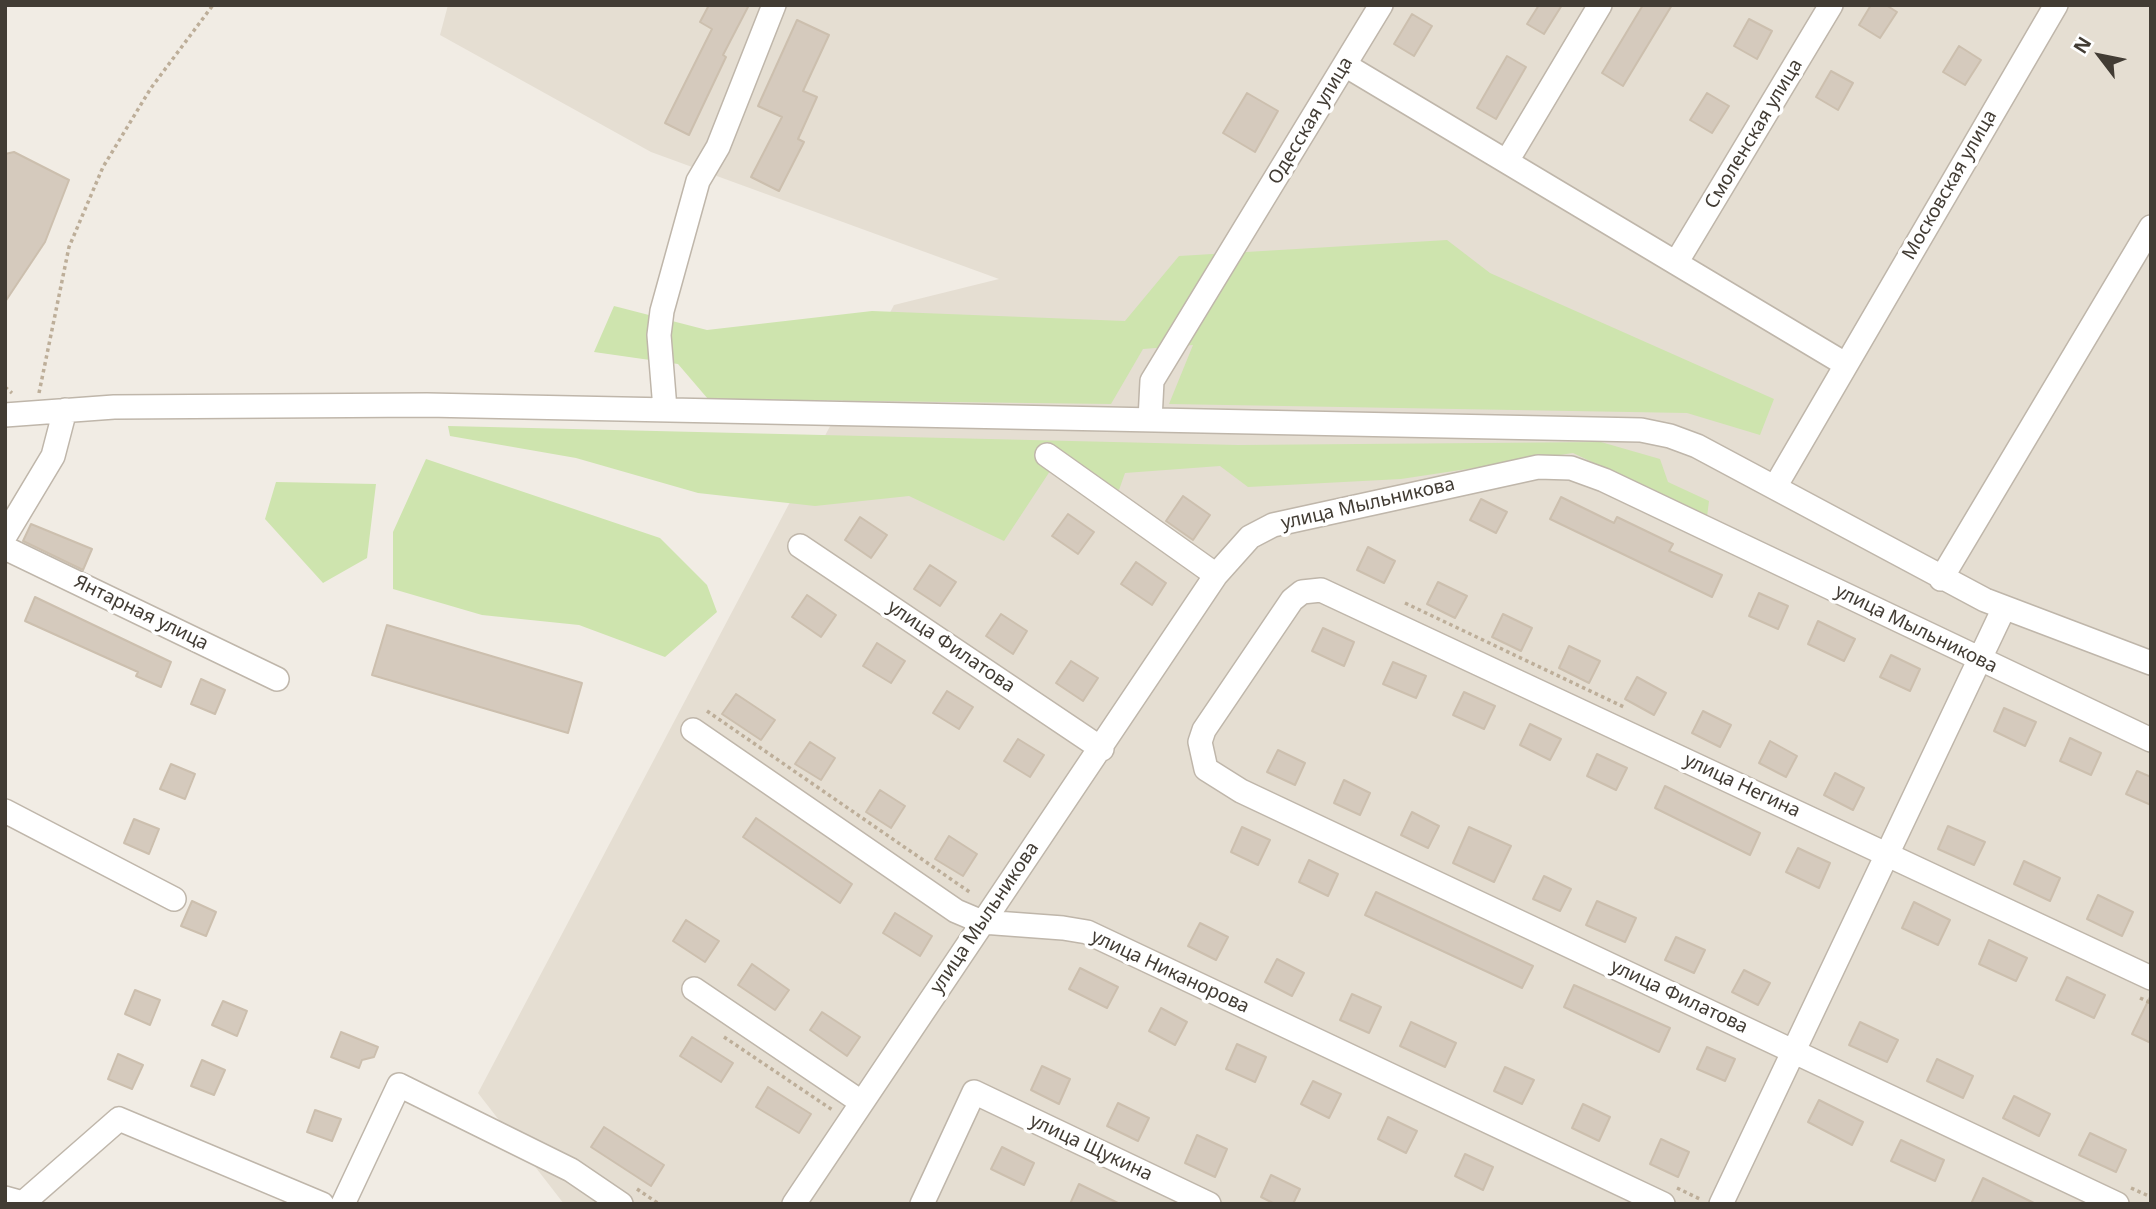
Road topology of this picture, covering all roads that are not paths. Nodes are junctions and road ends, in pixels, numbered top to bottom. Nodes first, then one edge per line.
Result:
1 (774, 5) edge
2 (1381, 5) edge
3 (1600, 5) edge
4 (1831, 5) edge
5 (2056, 5) edge
6 (1345, 65) junction
7 (1507, 162) junction
8 (2151, 227) edge
9 (1676, 263) junction
10 (1845, 364) junction
11 (665, 409) junction
12 (65, 410) junction
13 (5, 415) edge
14 (1150, 420) junction
15 (1047, 455) dead end
16 (1775, 487) junction
17 (5, 536) edge
18 (800, 546) dead end
19 (5, 548) edge
20 (1216, 575) junction
21 (1941, 579) junction
22 (1334, 594) joint
23 (2004, 608) junction
24 (1980, 660) junction
25 (2151, 663) edge
26 (277, 679) dead end
27 (693, 730) dead end
28 (2151, 740) edge
29 (1102, 749) junction
30 (5, 811) edge
31 (1889, 855) junction
32 (174, 899) dead end
33 (987, 915) junction
34 (2151, 978) edge
35 (694, 989) dead end
36 (1793, 1050) junction
37 (861, 1102) junction
38 (40, 1196) edge
39 (5, 1198) edge
40 (322, 1204) edge
41 (344, 1204) edge
42 (621, 1204) edge
43 (794, 1204) edge
44 (922, 1204) edge
45 (1209, 1204) edge
46 (1663, 1204) edge
47 (1721, 1204) edge
48 (2117, 1204) edge

1 - 11 street
2 - 6 street, Одесская улица
3 - 7 street
4 - 9 street, Смоленская улица
5 - 10 street, Московская улица
6 - 7 street
6 - 14 street, Одесская улица
7 - 9 street
8 - 21 street
9 - 10 street
10 - 16 street, Московская улица
11 - 12 street
11 - 14 street
12 - 13 street
12 - 17 street
14 - 16 street
15 - 20 street
16 - 21 street
18 - 29 street, улица Филатова
19 - 26 street, Янтарная улица
20 - 24 street, улица Мыльникова
20 - 29 street, улица Мыльникова
21 - 23 street
22 - 31 street, улица Негина
22 - 36 street, улица Филатова
23 - 24 street
23 - 25 street
24 - 28 street, улица Мыльникова
24 - 31 street
27 - 33 street, улица Никанорова
29 - 33 street, улица Мыльникова
30 - 32 street
31 - 34 street, улица Негина
31 - 36 street
33 - 37 street, улица Мыльникова
33 - 46 street, улица Никанорова
35 - 37 street
36 - 47 street
36 - 48 street, улица Филатова
37 - 43 street, улица Мыльникова
38 - 39 street
38 - 40 street
41 - 42 street
44 - 45 street, улица Щукина

